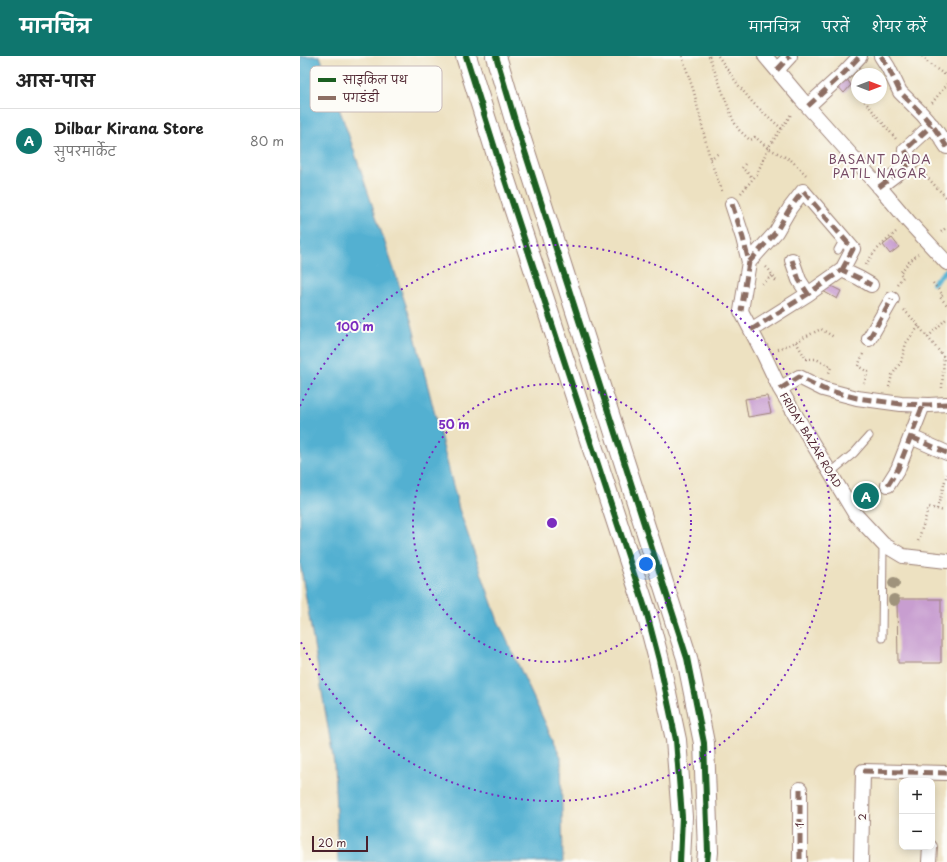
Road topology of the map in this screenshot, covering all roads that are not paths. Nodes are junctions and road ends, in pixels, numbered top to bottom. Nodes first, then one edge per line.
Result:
1 (466, 56) edge
2 (496, 56) edge
3 (765, 56) edge
4 (790, 56) edge
5 (860, 56) edge
6 (881, 56) edge
7 (777, 70) junction
8 (805, 103) junction
9 (932, 125) junction
10 (947, 147) edge
11 (879, 186) junction
12 (732, 204) road end
13 (792, 260) dead end
14 (749, 262) junction
15 (947, 263) edge
16 (842, 270) junction
17 (866, 282) road end
18 (894, 293) road end
19 (808, 294) junction
20 (751, 330) junction
21 (869, 339) road end
22 (780, 389) junction
23 (943, 404) edge
24 (923, 405) junction
25 (869, 436) dead end
26 (911, 437) junction
27 (947, 453) edge
28 (830, 473) junction
29 (888, 485) road end
30 (883, 544) junction
31 (947, 561) edge
32 (882, 638) dead end
33 (947, 773) edge
34 (931, 777) edge
35 (800, 788) dead end
36 (930, 850) edge
37 (680, 862) edge
38 (707, 862) edge
39 (800, 862) edge
40 (861, 862) edge
41 (929, 862) edge

1 - 37 main road
2 - 38 main road
3 - 7 street
4 - 7 street
5 - 8 street
6 - 9 street
7 - 8 street
8 - 11 street
9 - 10 street
9 - 11 street
11 - 15 street
12 - 14 street
13 - 19 street
14 - 16 street
14 - 20 street, FRIDAY BAZAR ROAD
16 - 17 street
16 - 19 street
18 - 21 street
19 - 20 street
20 - 22 street, FRIDAY BAZAR ROAD
22 - 24 street
22 - 28 street, FRIDAY BAZAR ROAD
23 - 24 street
24 - 26 street
25 - 28 lane
26 - 27 street
26 - 29 street
28 - 30 street, FRIDAY BAZAR ROAD
30 - 31 street, FRIDAY BAZAR ROAD
30 - 32 lane
33 - 34 street
34 - 40 street, 2
35 - 39 street, 1
36 - 41 street

